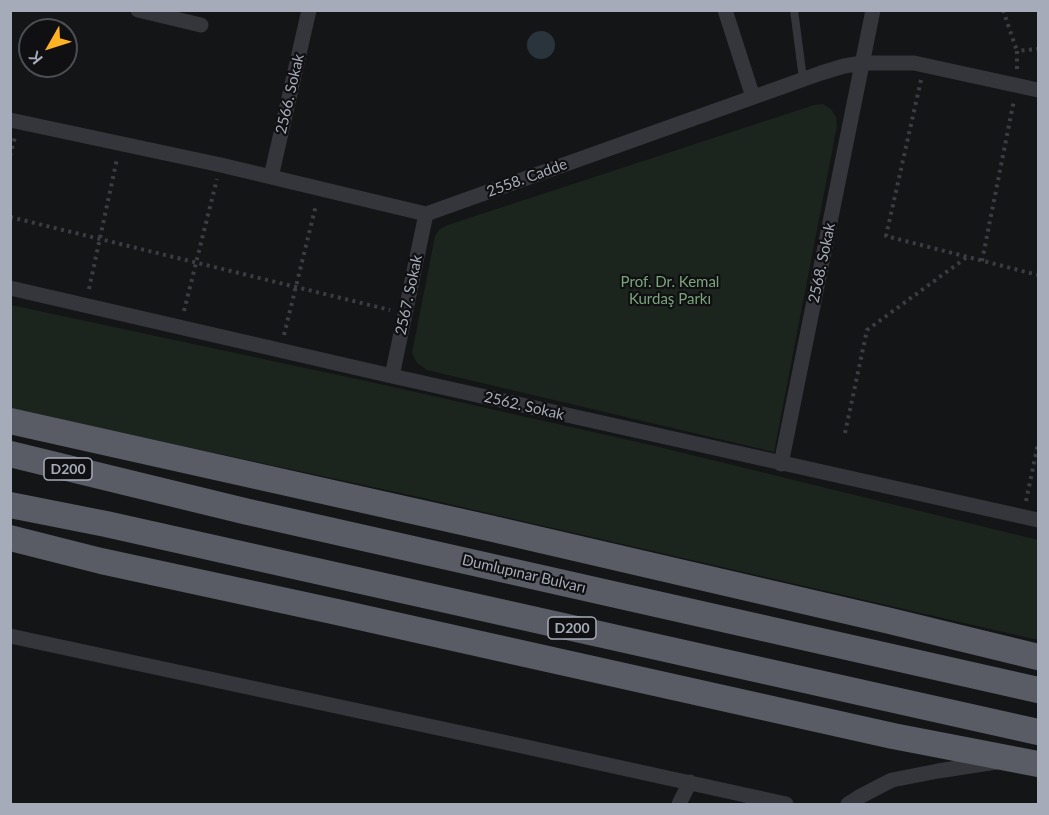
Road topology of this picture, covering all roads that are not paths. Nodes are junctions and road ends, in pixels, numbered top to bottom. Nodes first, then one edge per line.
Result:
1 (138, 10) edge
2 (309, 10) edge
3 (725, 10) edge
4 (794, 10) edge
5 (873, 10) edge
6 (201, 25) dead end
7 (862, 63) junction
8 (803, 80) junction
9 (1038, 90) edge
10 (753, 97) junction
11 (10, 120) edge
12 (272, 177) junction
13 (426, 214) junction
14 (10, 288) edge
15 (392, 376) junction
16 (10, 421) edge
17 (10, 454) edge
18 (781, 464) junction
19 (10, 505) edge
20 (1038, 520) edge
21 (10, 538) edge
22 (10, 636) edge
23 (1038, 657) edge
24 (1038, 690) edge
25 (1038, 732) edge
26 (1026, 762) edge
27 (690, 782) junction
28 (679, 804) edge
29 (786, 804) edge
30 (848, 804) edge

1 - 6 street
2 - 12 street, 2566. Sokak
3 - 10 street
4 - 8 lane
5 - 7 street, 2568. Sokak
7 - 8 street, 2558. Cadde
7 - 9 street, 2558. Cadde
7 - 18 street, 2568. Sokak
8 - 10 street, 2558. Cadde
10 - 13 street, 2558. Cadde
11 - 12 street
12 - 13 street
13 - 15 street, 2567. Sokak
14 - 15 street, 2562. Sokak
15 - 18 street, 2562. Sokak
16 - 23 highway
17 - 24 highway, Dumlupınar Bulvarı / D200
18 - 20 street, 2562. Sokak
19 - 25 highway, D200
21 - 26 highway
22 - 27 street
26 - 30 street
27 - 28 street
27 - 29 street

